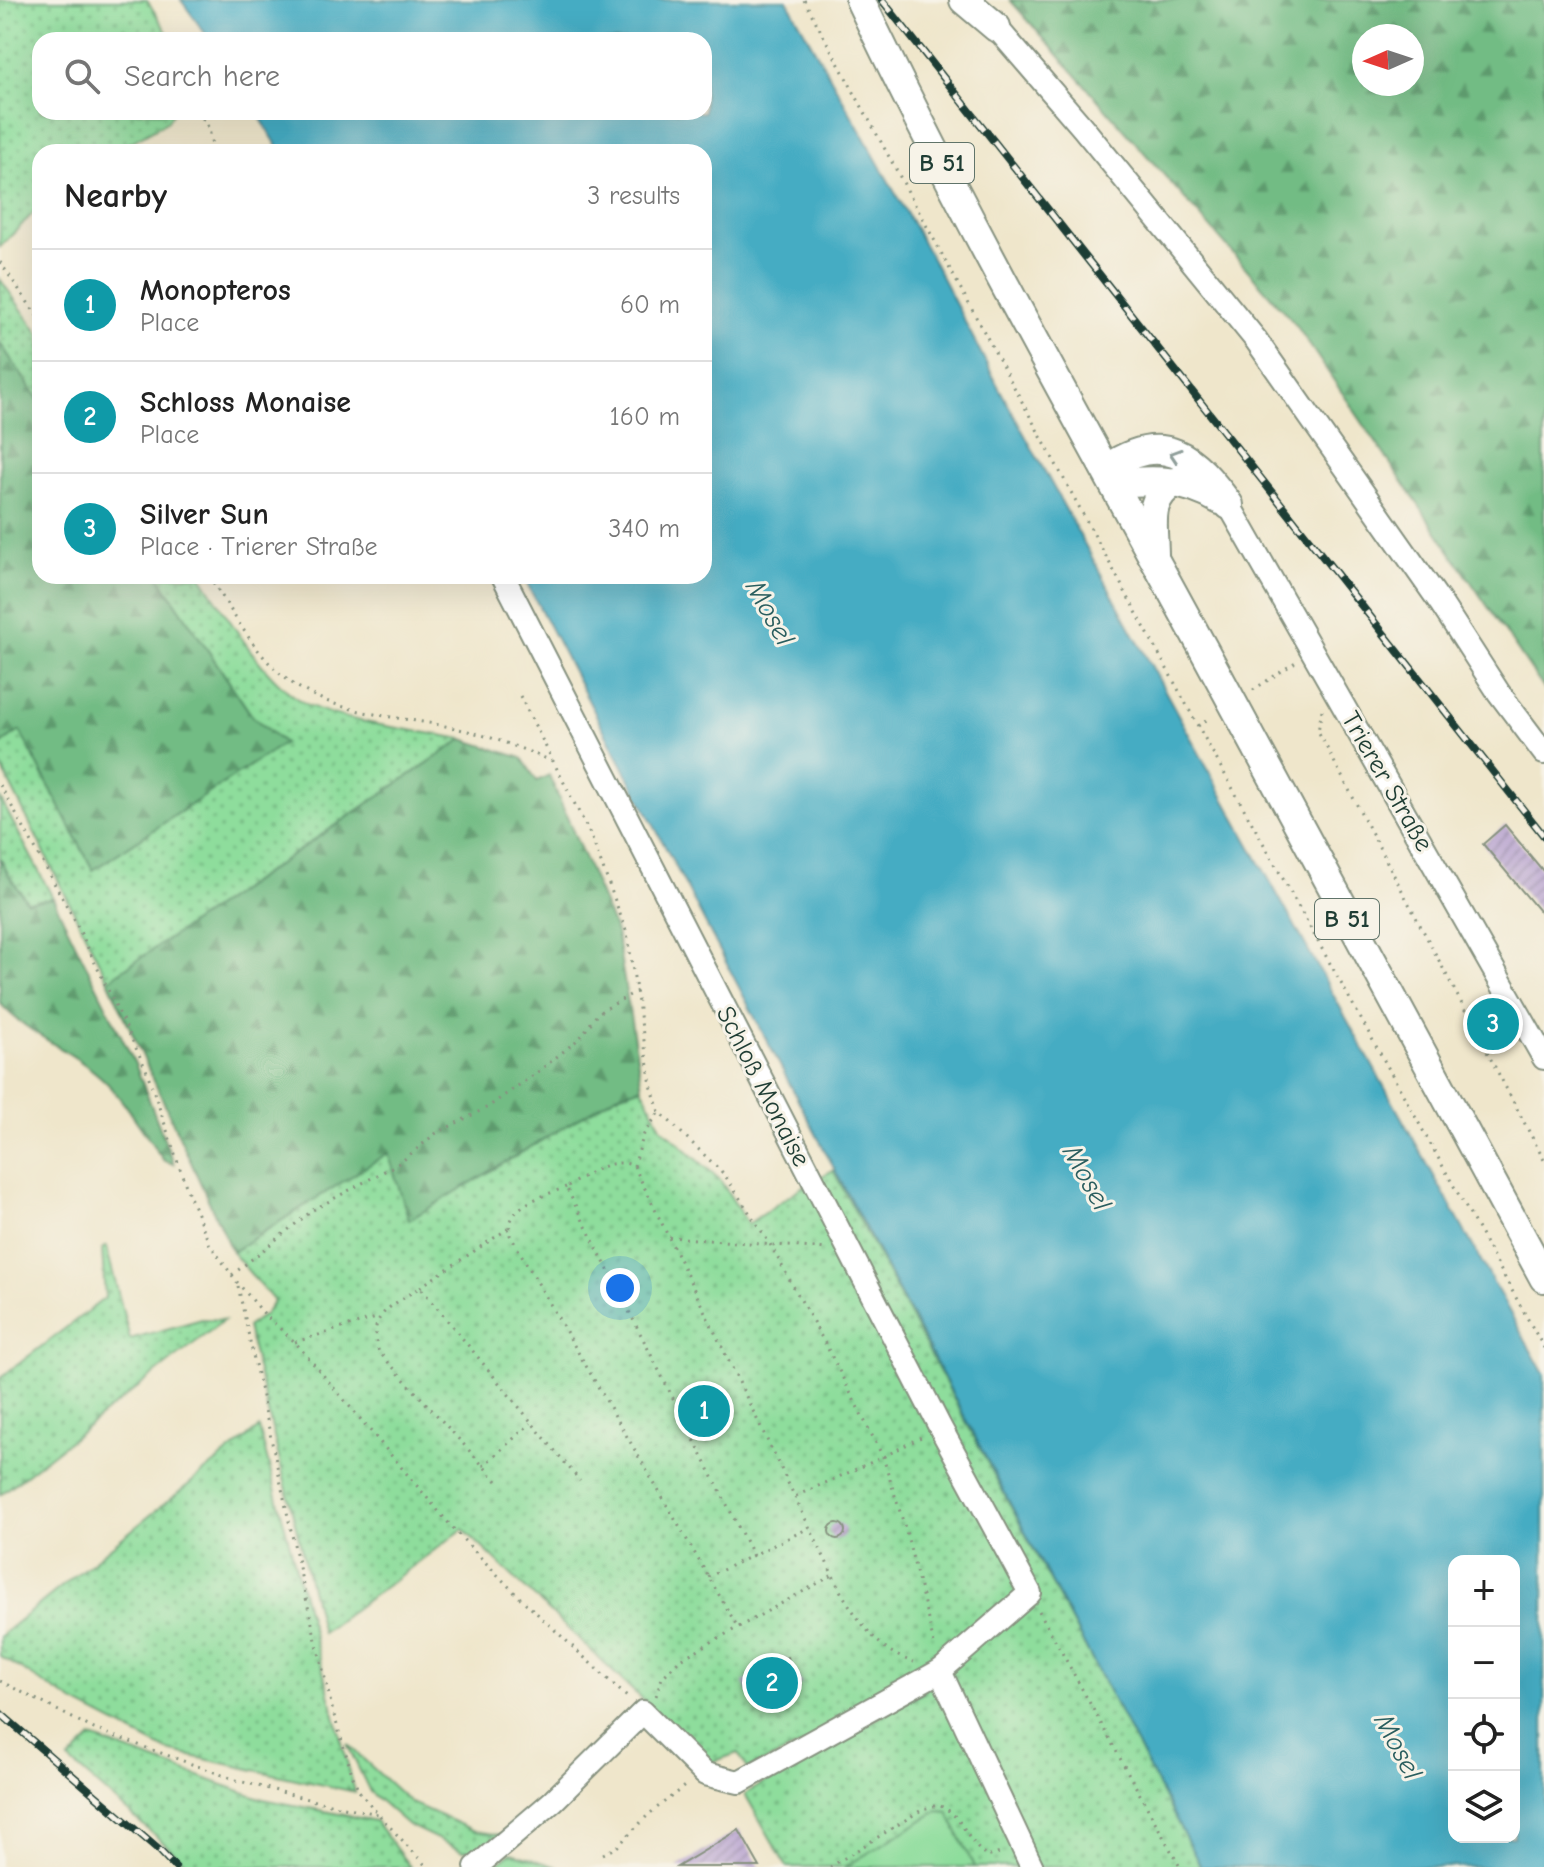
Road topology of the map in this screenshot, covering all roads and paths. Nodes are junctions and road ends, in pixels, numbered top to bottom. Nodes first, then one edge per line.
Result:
1 (804, 0) edge
2 (860, 0) edge
3 (964, 0) edge
4 (972, 0) edge
5 (996, 27) junction
6 (204, 120) edge
7 (213, 144) edge
8 (0, 262) edge
9 (32, 308) edge
10 (1109, 476) junction
11 (1175, 482) junction
12 (1229, 505) junction
13 (1154, 558) junction
14 (214, 584) edge
15 (507, 584) edge
16 (1304, 656) junction
17 (1302, 673) dead end
18 (1250, 692) dead end
19 (520, 696) dead end
20 (1323, 704) dead end
21 (1211, 717) dead end
22 (1198, 726) junction
23 (1544, 753) edge
24 (552, 761) junction
25 (0, 785) edge
26 (637, 991) junction
27 (1544, 1058) edge
28 (659, 1111) junction
29 (1544, 1160) edge
30 (634, 1166) junction
31 (566, 1187) junction
32 (509, 1228) junction
33 (669, 1237) junction
34 (770, 1244) junction
35 (847, 1247) junction
36 (232, 1275) junction
37 (1544, 1278) edge
38 (237, 1282) junction
39 (420, 1287) junction
40 (379, 1318) junction
41 (295, 1342) junction
42 (1544, 1348) edge
43 (531, 1423) junction
44 (940, 1427) junction
45 (883, 1457) junction
46 (483, 1466) junction
47 (497, 1481) dead end
48 (580, 1481) dead end
49 (796, 1496) junction
50 (810, 1527) junction
51 (753, 1556) junction
52 (833, 1575) junction
53 (708, 1577) junction
54 (1030, 1593) junction
55 (737, 1626) junction
56 (940, 1671) junction
57 (0, 1681) edge
58 (646, 1716) junction
59 (705, 1774) junction
60 (378, 1814) junction
61 (1022, 1844) junction
62 (603, 1854) dead end
63 (427, 1867) edge
64 (476, 1867) edge
65 (830, 1867) edge
66 (1032, 1867) edge
67 (1180, 1867) edge

1 - 22 path
2 - 10 main road, B 51
3 - 5 main road
4 - 5 main road
5 - 23 street
6 - 7 path
8 - 9 path
10 - 11 main road
12 -> 10 main road
10 - 13 main road, B 51
11 - 12 main road
11 - 13 main road
12 - 16 street, Trierer Straße
13 - 37 main road, B 51
14 - 24 path
15 - 35 street, Schloß Monaise
16 - 17 path
16 - 18 path
16 - 27 street, Trierer Straße
19 - 24 path
20 - 29 path
21 - 22 path
22 - 42 path
24 - 26 path
25 - 36 path
26 - 28 path
26 - 36 path
28 - 30 path
28 - 34 path
30 - 31 path
30 - 33 path
31 - 32 path
31 - 51 path
32 - 39 path
32 - 53 path
33 - 34 path
33 - 49 path
34 - 35 path
34 - 45 path
35 - 44 street, Schloß Monaise
36 - 38 path
38 - 41 path
38 - 60 path
39 - 40 path
39 - 43 path
40 - 41 path
40 - 46 path
41 - 58 path
43 - 46 path
43 - 48 path
44 - 45 path
44 - 54 street, Schloß Monaise
45 - 49 path
45 - 56 path
46 - 47 path
49 - 50 path
50 - 51 path
50 - 52 path
51 - 53 path
52 - 55 path
52 - 56 path
53 - 55 path
54 - 56 street
54 - 67 path
55 - 58 path
56 - 59 street
56 - 61 street
57 - 60 path
58 - 59 street
58 - 64 street
59 - 62 path
60 - 63 path
61 - 65 path
61 - 66 street

